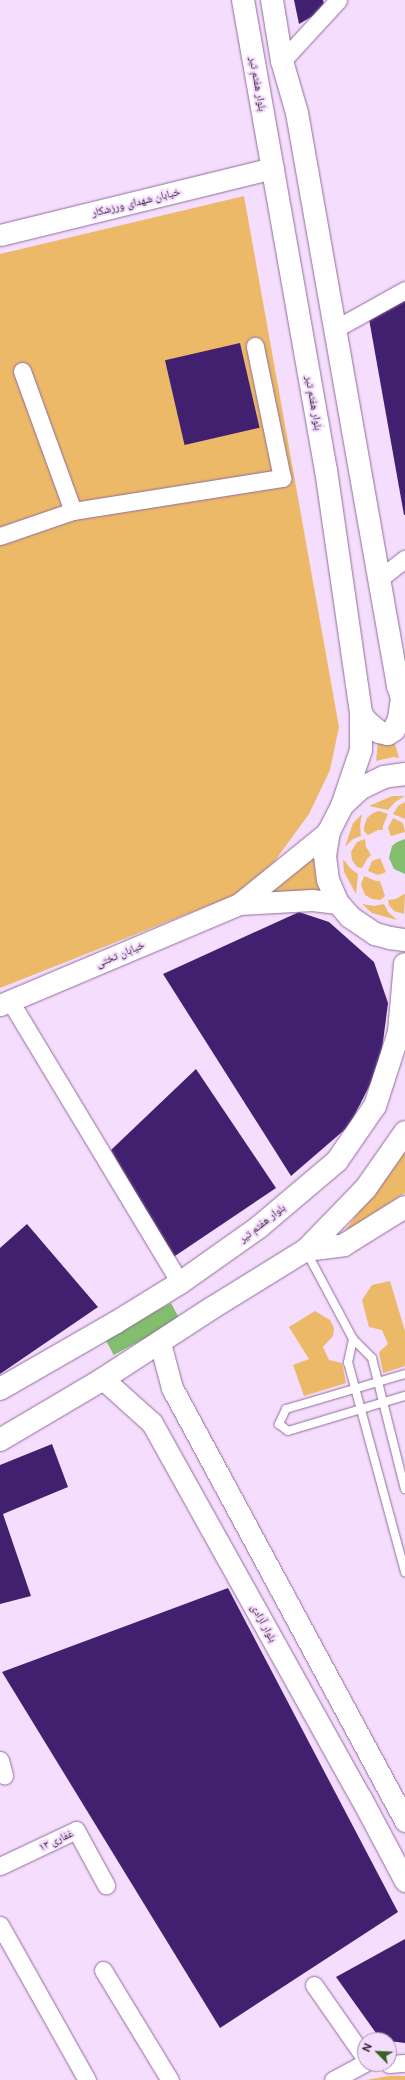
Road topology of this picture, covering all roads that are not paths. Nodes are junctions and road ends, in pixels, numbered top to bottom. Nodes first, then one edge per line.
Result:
1 (243, 0) edge
2 (272, 0) edge
3 (338, 0) edge
4 (282, 61) junction
5 (272, 168) junction
6 (0, 235) edge
7 (405, 290) edge
8 (335, 329) junction
9 (255, 346) dead end
10 (22, 371) dead end
11 (73, 511) junction
12 (0, 536) edge
13 (405, 559) edge
14 (379, 579) junction
15 (402, 695) edge
16 (361, 713) junction
17 (405, 774) edge
18 (342, 806) junction
19 (329, 831) junction
20 (338, 903) junction
21 (239, 904) junction
22 (405, 940) edge
23 (405, 964) edge
24 (5, 1003) edge
25 (405, 1132) edge
26 (405, 1207) edge
27 (306, 1250) junction
28 (180, 1283) junction
29 (353, 1339) junction
30 (160, 1343) junction
31 (405, 1374) edge
32 (103, 1379) junction
33 (378, 1381) junction
34 (355, 1388) junction
35 (0, 1390) edge
36 (405, 1396) edge
37 (383, 1402) junction
38 (360, 1408) junction
39 (0, 1440) edge
40 (405, 1489) edge
41 (405, 1572) edge
42 (405, 1821) edge
43 (0, 1866) edge
44 (405, 1881) edge
45 (106, 1885) dead end
46 (0, 1925) edge
47 (103, 1970) dead end
48 (314, 1985) dead end
49 (357, 2047) edge
50 (357, 2067) edge
51 (87, 2080) edge
52 (170, 2080) edge
53 (332, 2080) edge

1 - 5 main road, بلوار هفتم تیر
2 - 4 main road
3 - 4 street
4 - 8 main road
5 - 6 street, خیابان شهدای ورزشکار
5 - 16 main road, بلوار هفتم تیر
7 - 8 street
8 - 14 main road
9 - 11 street
10 - 11 street
11 - 12 street
13 - 14 street
14 - 15 main road
15 - 16 main road
16 - 18 main road, بلوار هفتم تیر
17 - 18 main road
18 - 19 main road
19 - 20 main road
19 - 21 street
20 - 21 street
20 - 22 main road
21 - 24 street, خیابان تختی
23 - 28 main road, بلوار هفتم تیر
24 - 28 street
25 - 27 main road
26 - 27 main road
27 - 29 lane
27 - 30 main road
28 - 35 main road, بلوار هفتم تیر
29 - 33 lane
29 - 34 lane
30 - 32 main road
30 - 42 street
31 - 33 lane
32 - 39 main road
32 - 44 street, بلوار آزادی
33 - 34 lane
33 - 37 lane
34 - 38 lane
34 - 38 lane
36 - 37 lane
37 - 38 lane
37 - 40 lane
38 - 41 lane
43 - 45 street, غفاری ۱۳
46 - 51 street
47 - 52 street
48 - 49 street
50 - 53 street

